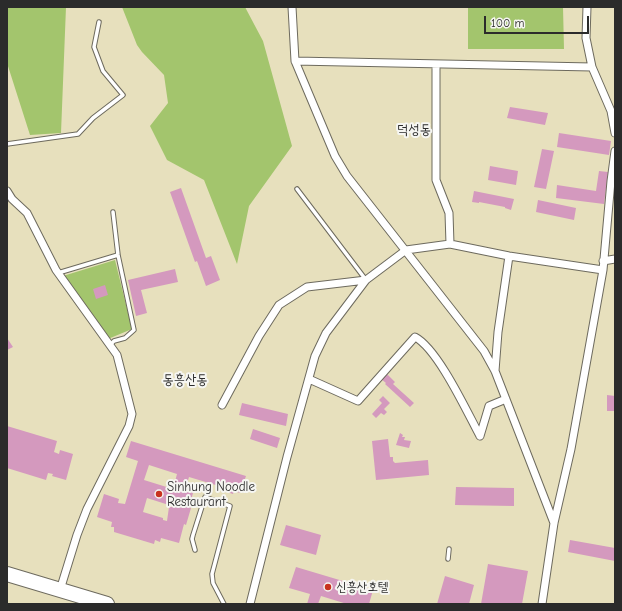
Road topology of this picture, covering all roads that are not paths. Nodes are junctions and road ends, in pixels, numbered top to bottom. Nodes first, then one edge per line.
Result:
1 (292, 7) edge
2 (587, 7) edge
3 (99, 22) dead end
4 (295, 61) junction
5 (436, 64) junction
6 (592, 67) junction
7 (615, 133) edge
8 (7, 144) edge
9 (615, 151) edge
10 (613, 178) edge
11 (297, 189) dead end
12 (7, 191) edge
13 (113, 212) dead end
14 (450, 244) junction
15 (406, 250) junction
16 (118, 255) junction
17 (509, 256) junction
18 (615, 259) edge
19 (603, 261) junction
20 (602, 270) junction
21 (58, 273) junction
22 (366, 280) junction
23 (110, 345) junction
24 (495, 371) junction
25 (309, 379) junction
26 (506, 399) junction
27 (222, 405) dead end
28 (554, 523) junction
29 (449, 549) dead end
30 (195, 550) dead end
31 (448, 559) dead end
32 (7, 574) edge
33 (60, 590) junction
34 (107, 604) edge
35 (224, 604) edge
36 (250, 604) edge
37 (542, 604) edge

1 - 4 street
2 - 6 street
3 - 8 lane
4 - 5 street
4 - 15 street
5 - 6 street
5 - 14 street
6 - 7 street
9 - 10 street
10 - 19 street
11 - 22 lane
12 - 21 street
13 - 16 lane
14 - 15 street
14 - 17 street
15 - 22 street
15 - 24 street
16 - 21 lane
16 - 23 lane
17 - 20 street
17 - 24 street
18 - 19 street
19 - 20 street
20 - 28 street
21 - 23 street
22 - 25 street
22 - 27 street
23 - 33 street
24 - 26 street
25 - 26 street
25 - 36 street
26 - 28 street
28 - 37 street
29 - 31 lane
30 - 35 lane
32 - 33 highway
33 - 34 highway

